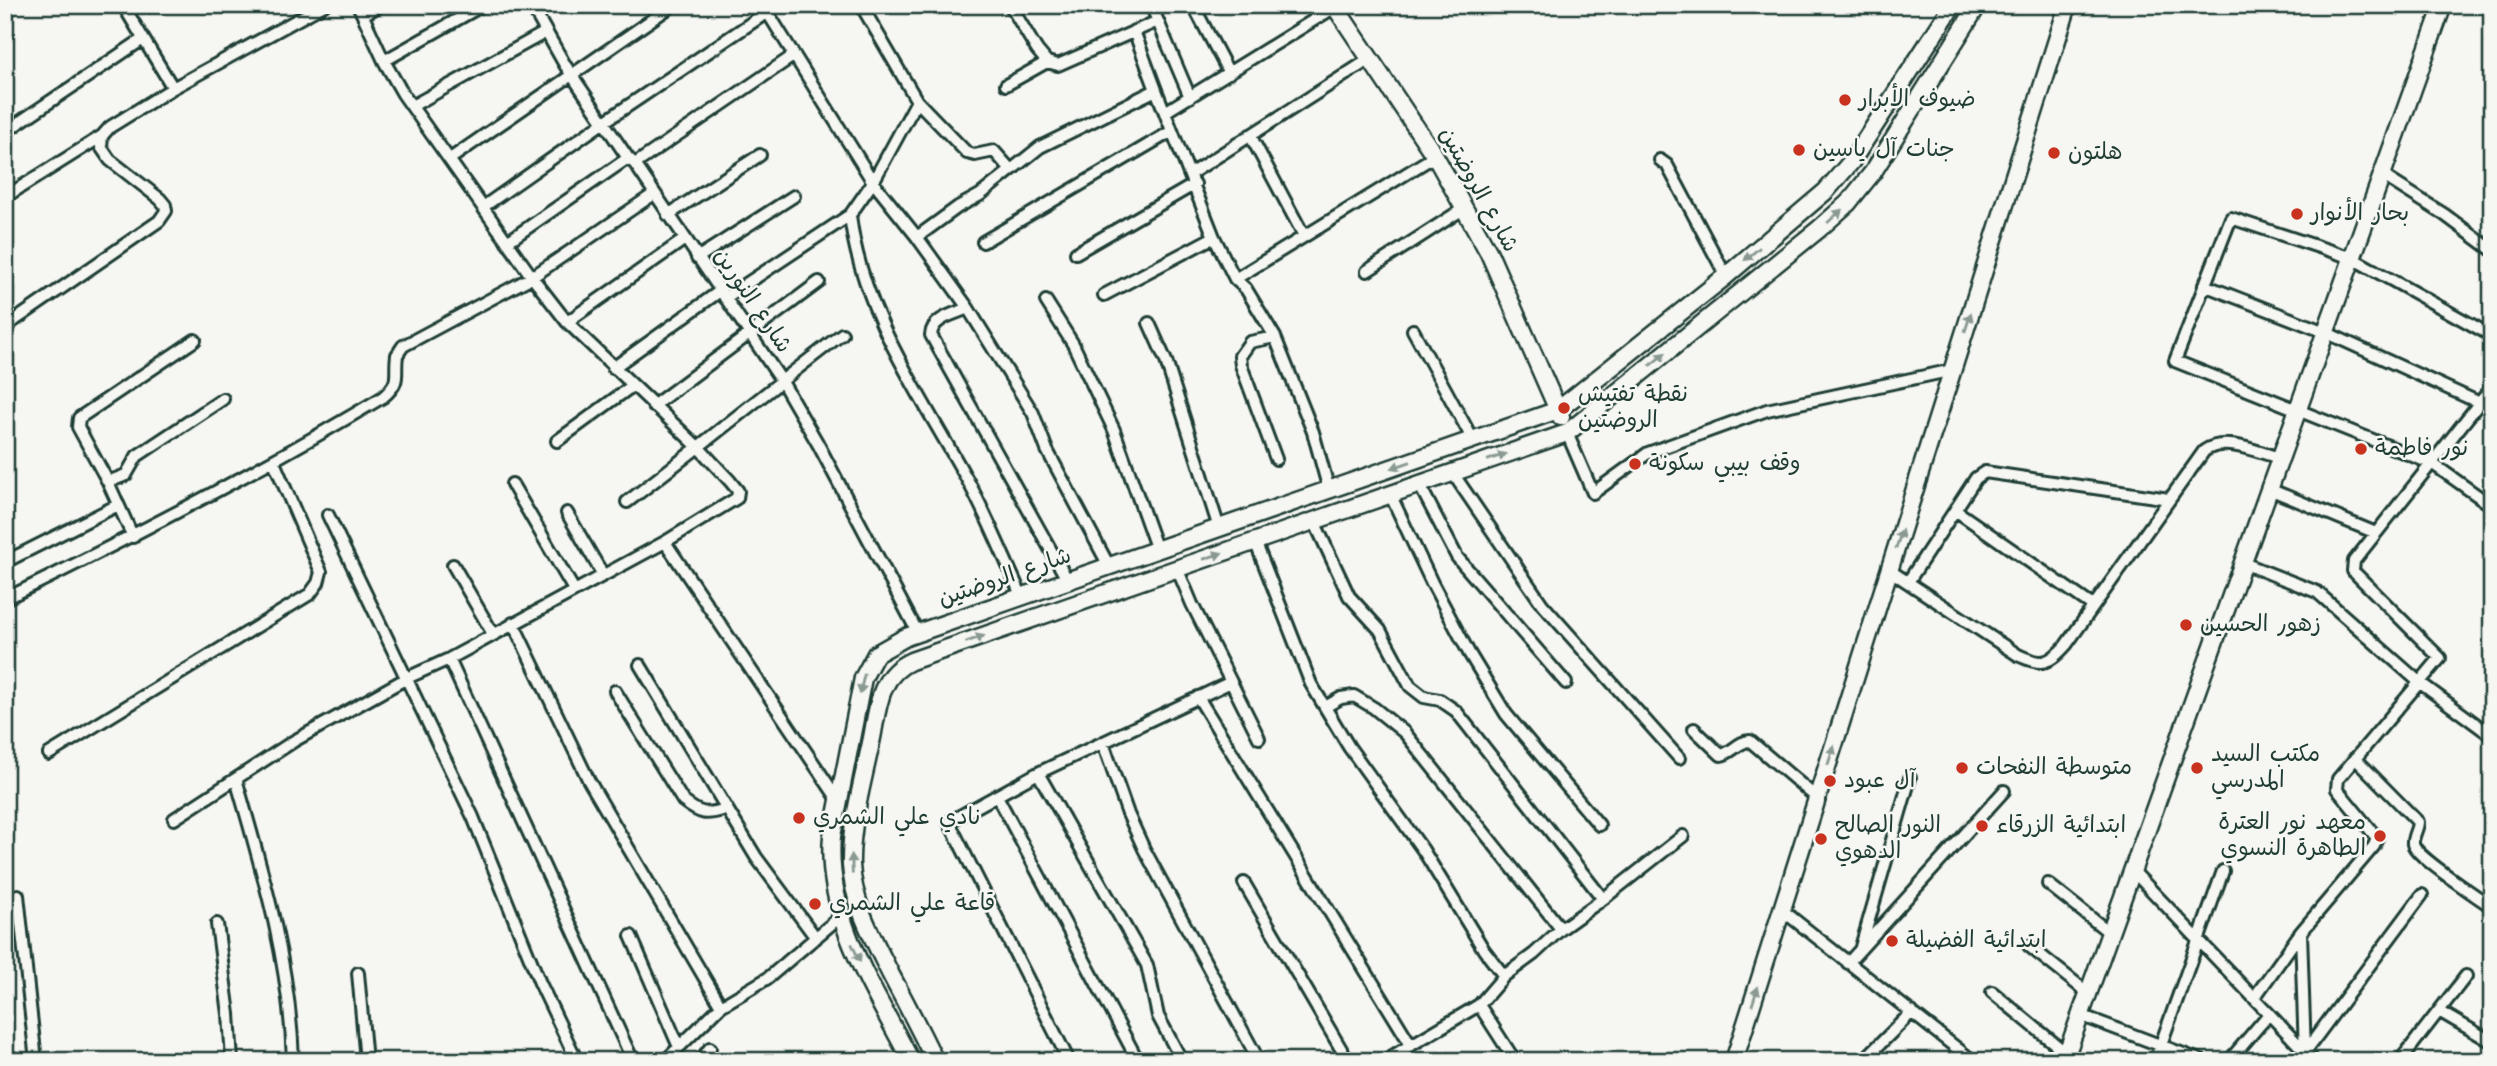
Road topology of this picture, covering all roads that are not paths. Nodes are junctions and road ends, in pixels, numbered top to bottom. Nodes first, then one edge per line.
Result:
1 (123, 5) edge
2 (324, 5) edge
3 (380, 5) edge
4 (484, 5) edge
5 (531, 5) edge
6 (673, 5) edge
7 (861, 5) edge
8 (1010, 5) edge
9 (1151, 5) edge
10 (1193, 5) edge
11 (1954, 5) edge
12 (1978, 5) edge
13 (2068, 5) edge
14 (2443, 5) edge
15 (1334, 6) edge
16 (764, 9) edge
17 (360, 10) edge
18 (1158, 21) junction
19 (1134, 31) junction
20 (546, 32) junction
21 (143, 39) junction
22 (793, 56) junction
23 (1370, 59) junction
24 (384, 61) junction
25 (1047, 62) junction
26 (1229, 73) junction
27 (571, 75) junction
28 (1006, 85) dead end
29 (173, 89) junction
30 (1156, 90) junction
31 (1190, 97) junction
32 (916, 101) junction
33 (412, 106) junction
34 (1165, 112) junction
35 (604, 122) junction
36 (1172, 131) junction
37 (5, 132) edge
38 (1250, 135) junction
39 (102, 136) junction
40 (760, 155) dead end
41 (1435, 156) junction
42 (450, 159) junction
43 (1660, 160) dead end
44 (632, 161) junction
45 (1010, 169) junction
46 (2382, 175) junction
47 (1193, 179) junction
48 (873, 182) junction
49 (654, 194) junction
50 (794, 196) dead end
51 (5, 197) edge
52 (483, 207) junction
53 (1463, 209) junction
54 (668, 215) junction
55 (850, 215) junction
56 (1304, 236) junction
57 (917, 237) junction
58 (1214, 237) junction
59 (685, 239) junction
60 (507, 242) junction
61 (983, 243) dead end
62 (2492, 250) edge
63 (1076, 253) dead end
64 (697, 258) junction
65 (2352, 258) junction
66 (1367, 271) dead end
67 (1726, 276) junction
68 (532, 278) junction
69 (1236, 279) junction
70 (819, 282) dead end
71 (2204, 285) junction
72 (722, 295) junction
73 (1104, 295) dead end
74 (1046, 301) dead end
75 (968, 309) junction
76 (567, 322) junction
77 (1149, 323) dead end
78 (5, 327) edge
79 (1413, 330) dead end
80 (2326, 332) junction
81 (842, 334) dead end
82 (750, 336) junction
83 (2492, 336) edge
84 (1275, 337) junction
85 (195, 340) dead end
86 (613, 368) junction
87 (1953, 370) junction
88 (781, 380) junction
89 (632, 386) junction
90 (2492, 387) edge
91 (223, 399) dead end
92 (2480, 403) junction
93 (653, 406) junction
94 (2298, 408) junction
95 (1558, 410) junction
96 (1567, 433) junction
97 (557, 440) dead end
98 (1473, 440) junction
99 (699, 448) junction
100 (2280, 458) junction
101 (1276, 459) dead end
102 (274, 462) junction
103 (2432, 464) junction
104 (1452, 472) junction
105 (108, 482) junction
106 (512, 484) dead end
107 (1419, 484) junction
108 (2269, 489) junction
109 (1329, 490) junction
110 (1390, 494) junction
111 (2169, 499) junction
112 (627, 502) dead end
113 (118, 505) junction
114 (2492, 506) edge
115 (1955, 510) junction
116 (567, 513) dead end
117 (328, 514) dead end
118 (1314, 521) junction
119 (1219, 528) junction
120 (2375, 533) junction
121 (133, 537) junction
122 (1255, 541) junction
123 (666, 542) junction
124 (1157, 550) junction
125 (5, 562) edge
126 (2243, 563) junction
127 (453, 565) dead end
128 (1110, 566) junction
129 (1177, 568) junction
130 (1889, 570) junction
131 (603, 575) junction
132 (1068, 580) junction
133 (1908, 582) junction
134 (574, 590) junction
135 (1022, 597) junction
136 (5, 599) edge
137 (2093, 606) junction
138 (513, 623) junction
139 (918, 633) junction
140 (493, 635) junction
141 (449, 659) junction
142 (640, 665) dead end
143 (407, 678) junction
144 (1231, 682) junction
145 (2419, 682) junction
146 (1566, 683) dead end
147 (615, 691) dead end
148 (1198, 696) junction
149 (1325, 707) junction
150 (1694, 729) dead end
151 (2492, 736) edge
152 (1259, 738) dead end
153 (1103, 743) junction
154 (49, 754) dead end
155 (1679, 758) dead end
156 (2355, 758) junction
157 (1038, 773) junction
158 (1910, 778) dead end
159 (236, 779) junction
160 (2004, 791) dead end
161 (997, 796) junction
162 (1817, 797) junction
163 (839, 800) junction
164 (727, 809) junction
165 (174, 819) dead end
166 (1599, 825) dead end
167 (1683, 836) dead end
168 (2133, 870) junction
169 (2223, 871) dead end
170 (1244, 883) dead end
171 (2048, 884) dead end
172 (18, 895) dead end
173 (2422, 895) dead end
174 (1603, 899) junction
175 (2492, 907) edge
176 (1782, 910) junction
177 (841, 916) junction
178 (217, 924) dead end
179 (1561, 929) junction
180 (2301, 932) junction
181 (2110, 933) junction
182 (631, 936) dead end
183 (816, 938) junction
184 (2199, 940) junction
185 (2029, 946) dead end
186 (1860, 950) junction
187 (1849, 963) junction
188 (358, 973) dead end
189 (1504, 976) junction
190 (2466, 976) dead end
191 (1992, 992) dead end
192 (2088, 993) junction
193 (2254, 998) junction
194 (1479, 1004) junction
195 (721, 1006) junction
196 (2439, 1011) junction
197 (1912, 1013) junction
198 (2269, 1014) junction
199 (2080, 1015) junction
200 (2492, 1042) edge
201 (1411, 1045) junction
202 (2161, 1045) junction
203 (679, 1047) junction
204 (710, 1048) dead end
205 (2305, 1056) edge
206 (2065, 1057) edge
207 (5, 1059) edge
208 (14, 1061) edge
209 (36, 1061) edge
210 (232, 1061) edge
211 (293, 1061) edge
212 (366, 1061) edge
213 (577, 1061) edge
214 (633, 1061) edge
215 (665, 1061) edge
216 (700, 1061) edge
217 (911, 1061) edge
218 (935, 1061) edge
219 (1069, 1061) edge
220 (1139, 1061) edge
221 (1182, 1061) edge
222 (1259, 1061) edge
223 (1348, 1061) edge
224 (1384, 1061) edge
225 (1515, 1061) edge
226 (1734, 1061) edge
227 (1863, 1061) edge
228 (1973, 1061) edge
229 (2155, 1061) edge
230 (2202, 1061) edge
231 (2229, 1061) edge
232 (2314, 1061) edge
233 (2400, 1061) edge

1 - 21 street
2 - 29 street
3 - 17 street
4 - 24 street
5 - 20 street, شارع النورين
6 - 27 street
7 - 32 street
8 - 25 street
9 - 18 street
10 - 26 street
11 -> 67 main road
96 -> 12 main road
87 -> 13 main road
14 - 46 main road
15 - 23 main road, شارع الروضتين
15 - 26 street
16 - 22 street
16 - 35 street
17 - 24 street
18 - 19 street
18 - 31 street
19 - 25 street
19 - 30 street
20 - 27 street, شارع النورين
20 - 33 street
21 - 29 street
21 - 37 street
22 - 44 street
22 - 48 street
23 - 38 street
23 - 41 main road, شارع الروضتين
24 - 33 street
25 - 28 street
26 - 31 street
27 - 35 street, شارع النورين
27 - 42 street
29 - 39 street
30 - 34 street
30 - 45 street
31 - 34 street
32 - 45 street
32 - 48 street
33 - 42 street
34 - 36 street
35 - 44 street, شارع النورين
35 - 52 street
36 - 47 street
36 - 61 street
38 - 47 street
38 - 56 street
39 - 51 street
39 - 78 street
40 - 54 street
41 - 53 main road, شارع الروضتين
41 - 56 street
42 - 52 street
43 - 67 street
44 - 49 street, شارع النورين
44 - 60 street
45 - 57 street
46 - 62 street
46 - 65 main road
47 - 58 street
47 - 63 street
48 - 55 street
48 - 57 street
49 - 54 street, شارع النورين
49 - 68 street
50 - 64 street
52 - 60 street
53 - 66 street
53 - 95 main road, شارع الروضتين
54 - 59 street, شارع النورين
55 - 72 street
55 - 135 street
56 - 69 street
57 - 75 street
58 - 69 street
58 - 73 street
59 - 64 street, شارع النورين
59 - 76 street
60 - 68 street
64 - 72 street, شارع النورين
65 - 71 street
65 - 80 main road
65 - 83 street
67 - 95 main road
68 - 76 street
68 - 102 street
69 - 84 street
70 - 82 street
71 - 80 street
71 - 94 street
72 - 82 street, شارع النورين
72 - 86 street
74 - 124 street
75 - 128 street
75 - 132 street
76 - 86 street
77 - 119 street
79 - 98 street
80 - 92 street
80 - 94 main road
81 - 88 street
82 - 88 street, شارع النورين
82 - 93 street
84 - 101 street
84 - 109 street
85 - 105 street
86 - 89 street
87 - 96 street
130 -> 87 main road
88 - 99 street
88 - 139 street, شارع النورين
89 - 93 street
89 - 97 street
90 - 92 street
91 - 105 street
92 - 103 street
93 - 99 street
94 - 100 main road
94 - 103 street
95 - 96 main road, شارع الروضتين
95 - 98 main road, شارع الروضتين
104 -> 96 main road, شارع الروضتين
98 -> 109 main road, شارع الروضتين
99 - 112 street
99 - 123 street
100 - 108 main road
100 - 111 street
102 - 121 street
102 - 154 street
103 - 114 street
103 - 120 street
104 - 107 main road, شارع الروضتين
104 - 155 street
105 - 113 street
106 - 134 street
107 - 110 main road, شارع الروضتين
107 - 146 street
108 - 120 street
108 - 126 main road
109 - 119 main road, شارع الروضتين
110 - 118 main road, شارع الروضتين
110 - 166 street
111 - 115 street
111 - 137 street
113 - 121 street
113 - 125 street
115 - 133 street
115 - 137 street
116 - 131 street
117 - 143 street
118 - 122 main road, شارع الروضتين
118 - 174 street
119 - 124 main road, شارع الروضتين
120 - 145 street
121 - 136 street
129 -> 122 main road, شارع الروضتين
122 - 149 street
123 - 131 street
123 - 163 street
124 - 128 main road, شارع الروضتين
126 - 145 street
126 - 168 main road
127 - 140 street
128 - 132 main road, شارع الروضتين
129 - 144 street
218 -> 129 main road, شارع الروضتين
130 - 133 street
162 -> 130 main road
131 - 134 street
132 - 135 main road, شارع الروضتين
133 - 137 street
134 - 138 street
135 - 139 main road, شارع الروضتين
138 - 140 street
138 - 195 street
139 -> 163 main road, شارع الروضتين
140 - 141 street
141 - 143 street
141 - 214 street
142 - 164 street
143 - 159 street
143 - 213 street
144 - 148 street
144 - 152 street
145 - 151 street
145 - 156 street
147 - 164 street
148 - 153 street
148 - 201 street
149 - 179 street
149 - 189 street
150 - 162 street
153 - 157 street
153 - 222 street
156 - 175 street
156 - 180 street
157 - 161 street
157 - 221 street
158 - 186 street
159 - 165 street
159 - 211 street
160 - 186 street
161 - 219 street
161 - 220 street
162 - 176 main road
163 - 177 main road, شارع الروضتين
164 - 183 street
167 - 174 street
168 - 181 main road
168 - 184 street
169 - 184 street
170 - 223 street
171 - 181 street
172 - 209 street
173 - 205 street
174 - 179 street
176 - 187 street
226 -> 176 main road
177 - 183 street
177 -> 217 main road, شارع الروضتين
178 - 210 street
179 - 189 street
180 - 193 street
180 - 205 street
181 - 192 main road
182 - 203 street
183 - 195 street
184 - 193 street
184 - 202 street
185 - 192 street
186 - 187 street
187 - 197 street
188 - 212 street
189 - 194 street
190 - 196 street
191 - 206 street
192 - 199 main road
193 - 198 street
194 - 201 street
194 - 225 street
195 - 203 street
196 - 200 street
196 - 233 street
197 - 227 street
197 - 228 street
198 - 205 street
198 - 231 street
199 - 202 street
199 - 206 main road
201 - 224 street
202 - 229 street
202 - 230 street
203 - 215 street
204 - 216 street
205 - 232 street
207 - 208 main road

